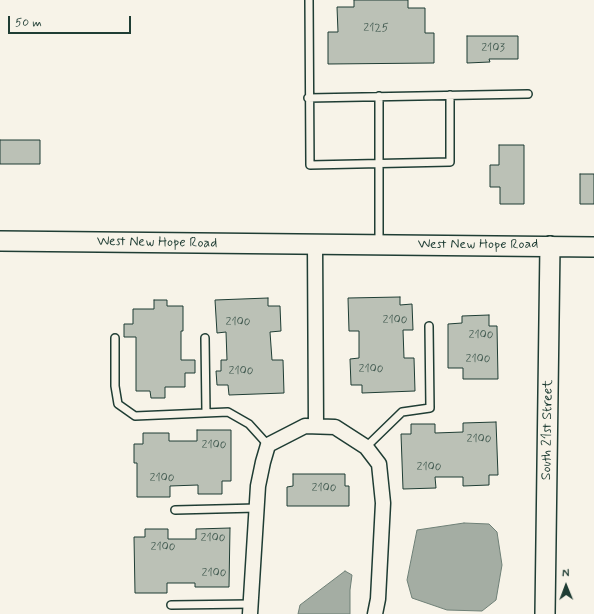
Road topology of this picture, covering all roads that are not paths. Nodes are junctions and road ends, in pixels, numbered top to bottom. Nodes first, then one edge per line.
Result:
1 (309, 0) edge
2 (528, 94) dead end
3 (450, 95) junction
4 (379, 96) junction
5 (308, 98) junction
6 (378, 164) junction
7 (0, 241) edge
8 (314, 244) junction
9 (379, 245) junction
10 (550, 246) junction
11 (594, 247) edge
12 (429, 326) dead end
13 (114, 338) dead end
14 (205, 338) dead end
15 (206, 413) junction
16 (316, 426) junction
17 (268, 445) junction
18 (366, 447) junction
19 (257, 508) junction
20 (175, 510) dead end
21 (171, 605) dead end
22 (250, 609) edge
23 (375, 614) edge
24 (545, 614) edge

1 - 5 lane
2 - 3 lane
3 - 4 lane
3 - 6 lane
4 - 5 lane
4 - 6 lane
5 - 6 lane
6 - 9 lane
7 - 8 main road, West New Hope Road
8 - 9 main road, West New Hope Road
8 - 16 street
9 - 10 main road, West New Hope Road
10 - 11 main road, West New Hope Road
10 - 24 main road, South 21st Street
12 - 18 lane
13 - 15 lane
14 - 15 lane
15 - 17 lane
16 - 17 street
16 - 18 street
17 - 19 street
18 - 23 street
19 - 20 lane
19 - 22 street
21 - 22 lane

